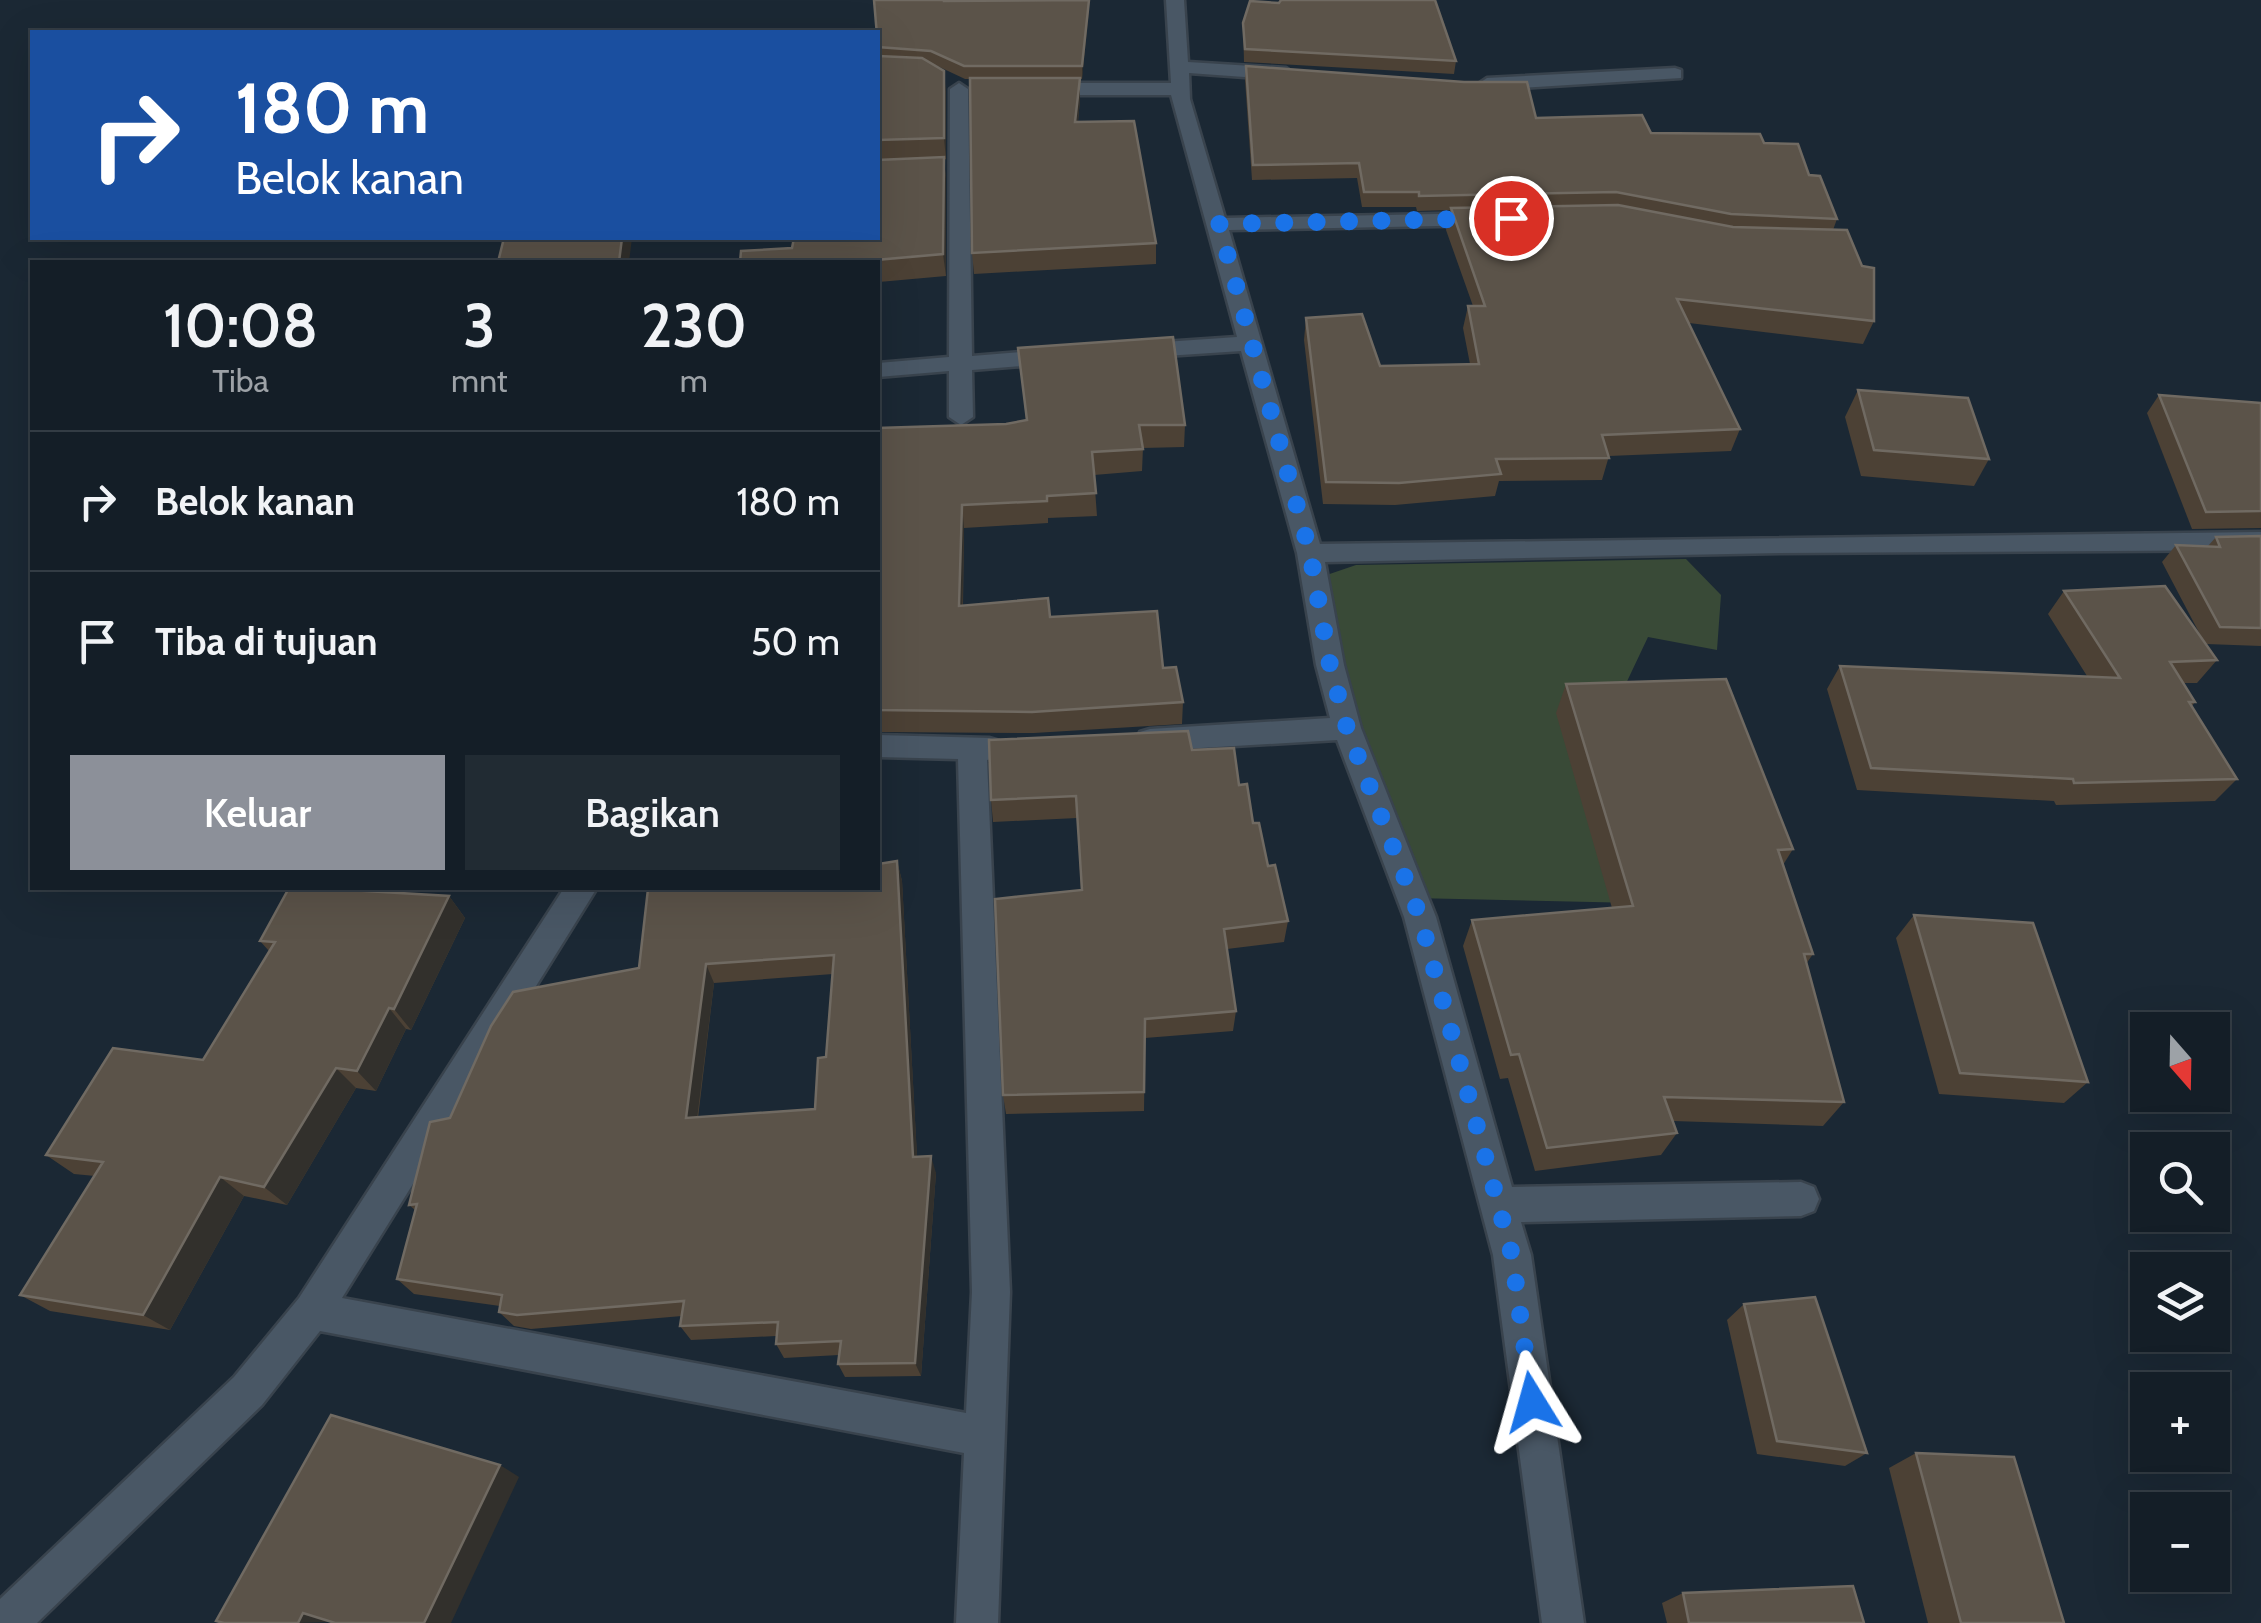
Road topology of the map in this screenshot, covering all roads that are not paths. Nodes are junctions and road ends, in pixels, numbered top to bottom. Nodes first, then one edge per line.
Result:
1 (1176, 0) edge
2 (1675, 74) dead end
3 (1308, 76) edge
4 (1180, 78) junction
5 (961, 84) edge
6 (1472, 84) edge
7 (1014, 89) edge
8 (1507, 218) edge
9 (1219, 224) junction
10 (1252, 343) junction
11 (1116, 352) edge
12 (1077, 355) edge
13 (960, 362) junction
14 (880, 370) edge
15 (961, 416) dead end
16 (2261, 542) edge
17 (1310, 553) junction
18 (1347, 728) junction
19 (1112, 743) edge
20 (880, 746) edge
21 (1018, 748) edge
22 (972, 749) junction
23 (581, 890) edge
24 (1801, 1199) dead end
25 (1498, 1205) junction
26 (312, 1311) junction
27 (987, 1437) junction
28 (6, 1623) edge
29 (977, 1623) edge
30 (1563, 1623) edge

1 - 4 street
2 - 6 street
3 - 4 street
4 - 7 street
4 - 9 street
5 - 13 street
8 - 9 street
9 - 10 street
10 - 11 street
10 - 17 street
12 - 13 street
13 - 14 street
13 - 15 street
16 - 17 street
17 - 18 street
18 - 19 street
18 - 25 street
20 - 22 street
21 - 22 street
22 - 27 street
23 - 26 street
24 - 25 street
25 - 30 street
26 - 27 street
26 - 28 street
27 - 29 street

